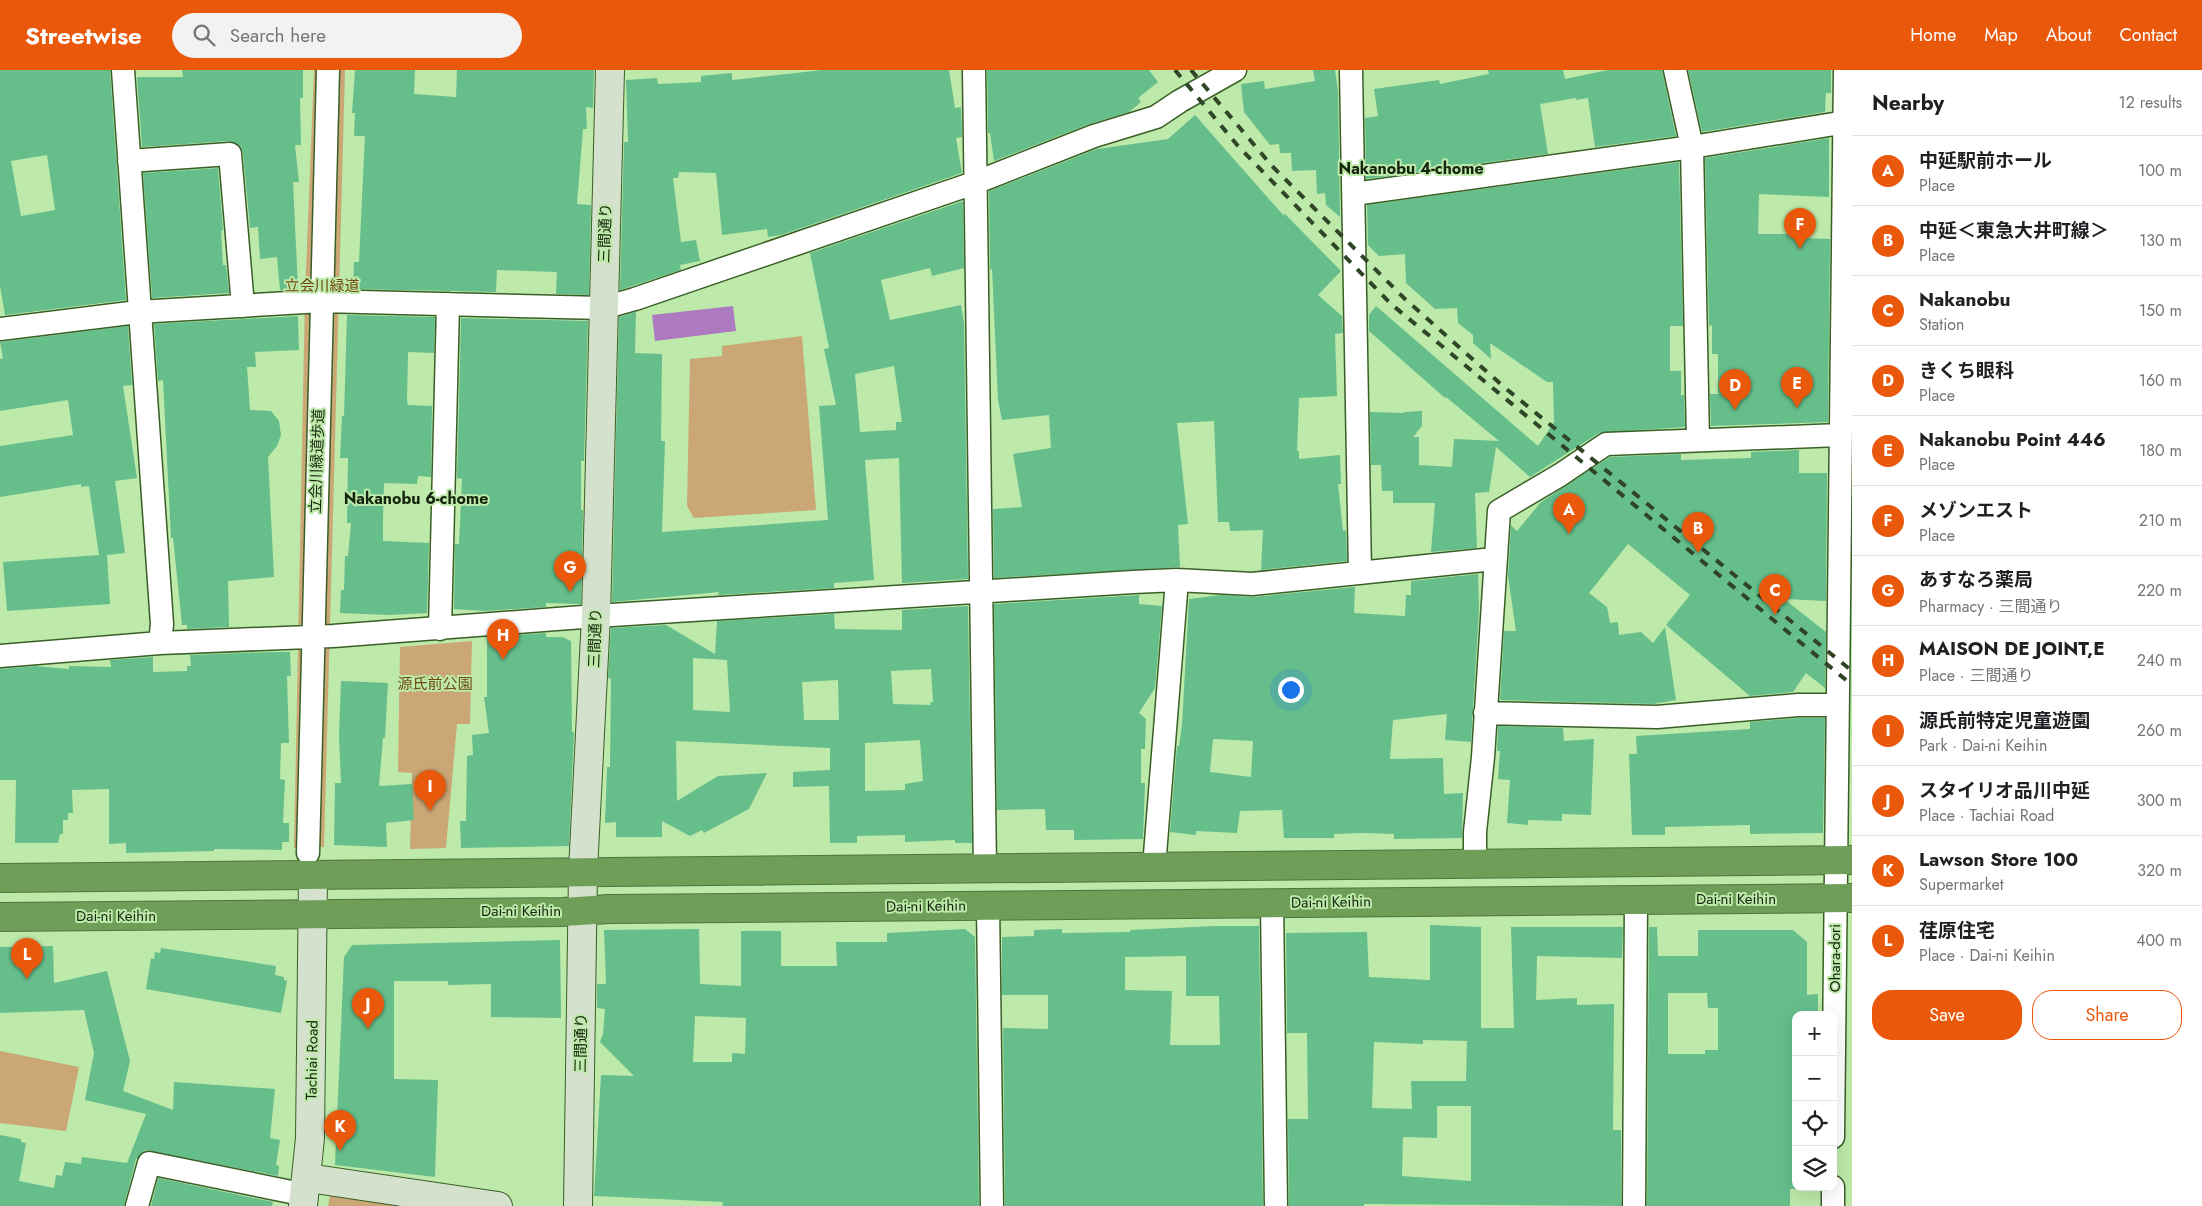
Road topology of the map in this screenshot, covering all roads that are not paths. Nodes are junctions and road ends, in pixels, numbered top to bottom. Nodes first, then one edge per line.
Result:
1 (123, 70) edge
2 (328, 70) edge
3 (610, 70) edge
4 (974, 70) edge
5 (1235, 70) edge
6 (1351, 70) edge
7 (1675, 70) edge
8 (1845, 70) edge
9 (1848, 122) edge
10 (1692, 147) junction
11 (129, 161) junction
12 (977, 182) junction
13 (1354, 192) junction
14 (322, 301) junction
15 (448, 304) junction
16 (243, 306) junction
17 (603, 308) junction
18 (138, 312) junction
19 (0, 329) edge
20 (1840, 435) junction
21 (1698, 440) junction
22 (1494, 559) junction
23 (1360, 573) junction
24 (1177, 580) junction
25 (980, 592) junction
26 (596, 616) junction
27 (440, 628) junction
28 (312, 637) junction
29 (160, 643) junction
30 (0, 656) edge
31 (1837, 705) junction
32 (1485, 713) junction
33 (1844, 860) edge
34 (311, 864) junction
35 (1475, 864) junction
36 (1154, 867) junction
37 (985, 869) junction
38 (583, 872) junction
39 (0, 878) edge
40 (1844, 898) edge
41 (1636, 899) junction
42 (1272, 903) junction
43 (988, 905) junction
44 (584, 911) junction
45 (314, 914) junction
46 (0, 916) edge
47 (1835, 1101) edge
48 (1833, 1191) edge
49 (306, 1193) edge
50 (137, 1206) edge
51 (498, 1206) edge
52 (578, 1206) edge
53 (992, 1206) edge
54 (1276, 1206) edge
55 (1634, 1206) edge
56 (1833, 1206) edge

1 - 11 street
2 - 14 street, 立会川緑道歩道
3 - 17 street, 三間通り
4 - 12 street
5 - 12 street
6 - 13 street
7 - 10 street
8 - 9 street, Ohara-dori
9 - 10 street
9 - 20 street, Ohara-dori
10 - 13 street
10 - 21 street
11 - 16 street
11 - 18 street
12 - 17 street
12 - 25 street
13 - 23 street
14 - 15 street
14 - 16 street
14 - 28 street, 立会川緑道歩道
15 - 17 street
15 - 27 street
16 - 18 street
17 - 26 street, 三間通り
18 - 19 street
18 - 29 street
20 - 21 street
20 - 31 street, Ohara-dori
21 - 22 street
22 - 23 street
22 - 32 street
23 - 24 street
24 - 25 street
24 - 36 street
25 - 26 street
25 - 37 street
26 - 27 street
26 - 38 street, 三間通り
27 - 28 street
28 - 29 street
28 - 34 street, 立会川緑道歩道
29 - 30 street
31 - 32 street
31 - 33 street, Ohara-dori
32 - 35 street
33 - 35 highway
33 - 40 street, Ohara-dori
34 - 38 highway
34 - 39 highway
34 - 45 street, Tachiai Road
35 - 36 highway
36 - 37 highway
37 - 38 highway
38 - 44 street, 三間通り
40 - 41 highway, Dai-ni Keihin
40 - 47 street, Ohara-dori
41 - 42 highway, Dai-ni Keihin
41 - 55 street
42 - 43 highway, Dai-ni Keihin
42 - 54 street
43 - 44 highway, Dai-ni Keihin
43 - 53 street
44 - 45 highway, Dai-ni Keihin
44 - 52 street, 三間通り
45 - 46 highway, Dai-ni Keihin
45 - 49 street, Tachiai Road
48 - 56 street
49 - 50 street
49 - 51 street

